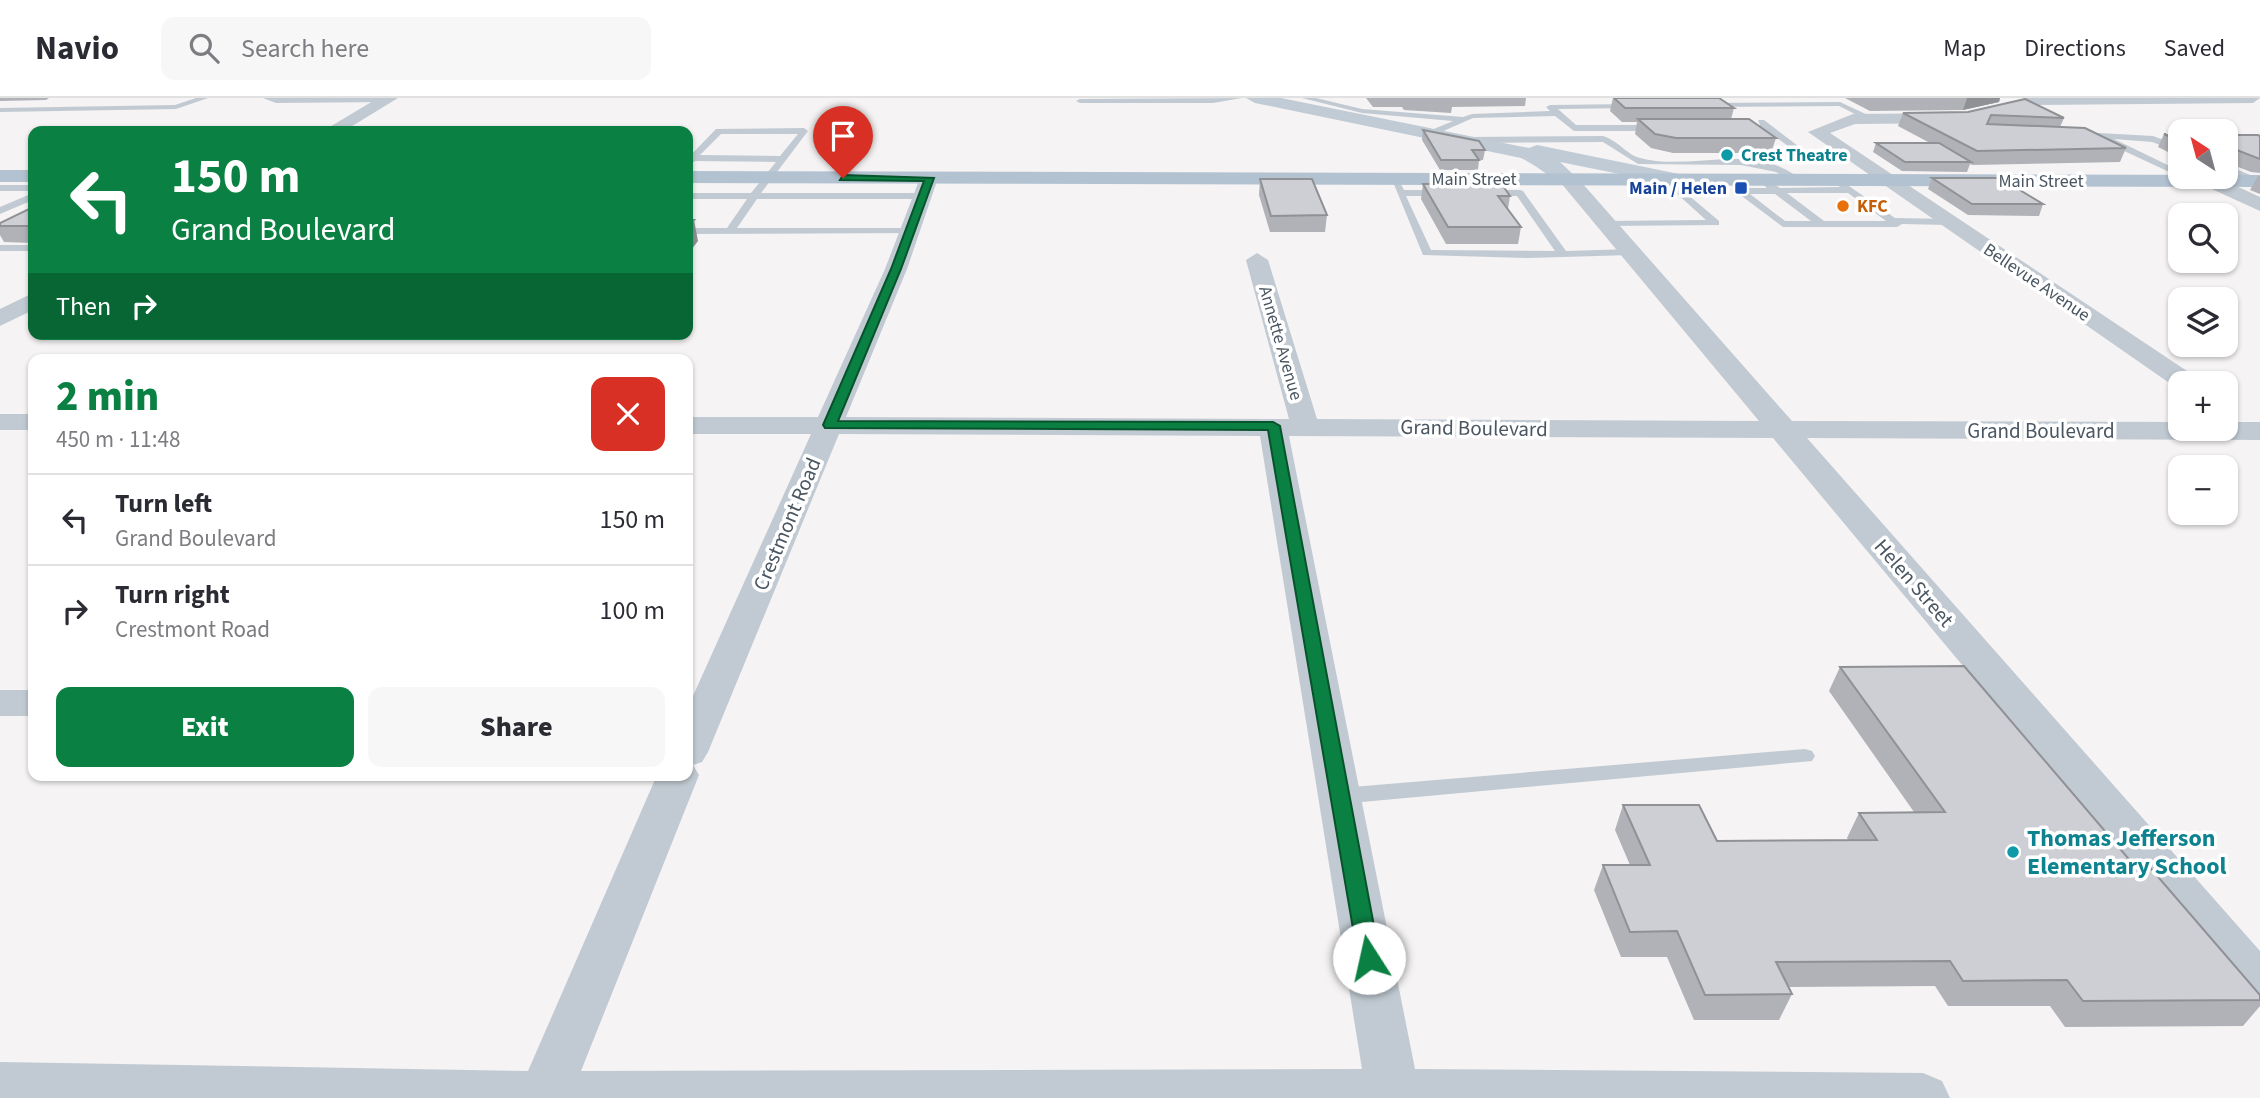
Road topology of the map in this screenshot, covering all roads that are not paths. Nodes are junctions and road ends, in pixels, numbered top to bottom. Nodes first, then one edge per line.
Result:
1 (204, 98) edge
2 (267, 98) edge
3 (1238, 98) edge
4 (1255, 98) edge
5 (1306, 98) edge
6 (1541, 98) edge
7 (1829, 98) edge
8 (2253, 98) edge
9 (388, 99) edge
10 (2054, 99) edge
11 (1080, 101) dead end
12 (1840, 104) junction
13 (1695, 105) edge
14 (1735, 105) junction
15 (1643, 106) edge
16 (0, 110) edge
17 (1553, 110) junction
18 (1868, 117) junction
19 (1462, 119) junction
20 (341, 126) edge
21 (1672, 128) edge
22 (1727, 128) edge
23 (1769, 128) junction
24 (737, 131) junction
25 (1433, 133) junction
26 (2064, 135) edge
27 (2104, 138) junction
28 (1472, 140) junction
29 (1495, 145) junction
30 (2168, 145) edge
31 (1798, 149) dead end
32 (713, 158) junction
33 (783, 159) junction
34 (693, 161) edge
35 (2168, 163) edge
36 (693, 165) edge
37 (693, 167) edge
38 (0, 176) edge
39 (28, 176) edge
40 (2168, 176) edge
41 (770, 178) junction
42 (1569, 179) junction
43 (2238, 179) edge
44 (1673, 180) junction
45 (1887, 180) junction
46 (2259, 181) edge
47 (1779, 184) junction
48 (1397, 186) junction
49 (1846, 187) junction
50 (0, 188) edge
51 (28, 188) edge
52 (2227, 189) edge
53 (1453, 193) edge
54 (1480, 193) edge
55 (693, 195) edge
56 (753, 196) junction
57 (28, 198) edge
58 (2260, 205) edge
59 (919, 207) junction
60 (0, 211) edge
61 (836, 221) dead end
62 (864, 221) dead end
63 (1893, 221) junction
64 (1948, 222) junction
65 (1820, 223) junction
66 (1607, 224) junction
67 (733, 227) junction
68 (693, 231) edge
69 (0, 248) edge
70 (28, 248) edge
71 (1631, 252) junction
72 (1563, 254) junction
73 (1257, 260) dead end
74 (28, 303) edge
75 (0, 319) edge
76 (2169, 371) edge
77 (2238, 418) edge
78 (0, 422) edge
79 (28, 422) edge
80 (693, 425) edge
81 (830, 425) junction
82 (1289, 426) junction
83 (1785, 431) junction
84 (2258, 431) edge
85 (0, 702) edge
86 (28, 703) edge
87 (693, 740) edge
88 (1805, 756) dead end
89 (675, 781) edge
90 (1340, 796) junction
91 (2260, 986) edge
92 (0, 1086) edge
93 (1393, 1093) junction
94 (1546, 1096) edge
95 (543, 1097) edge
96 (1923, 1098) edge

1 - 16 lane
2 - 9 lane
3 - 11 lane
4 - 25 street
5 - 19 lane
6 - 17 lane
7 - 12 lane
8 - 10 street
9 - 20 street
10 - 18 street
12 - 14 lane
12 - 18 lane
13 - 14 lane
14 - 23 lane
15 - 17 lane
17 - 19 lane
17 - 21 lane
18 - 45 street, Bellevue Avenue
19 - 25 lane
22 - 23 lane
23 - 31 lane
24 - 32 lane
24 - 33 lane
24 - 34 lane
25 - 28 street
26 - 27 lane
27 - 30 lane
27 - 35 lane
28 - 29 street
28 - 47 lane
29 - 42 street
29 - 44 street
32 - 33 lane
32 - 36 lane
33 - 41 lane
37 - 41 main road, Main Street
38 - 39 main road
40 - 45 main road, Main Street
41 - 56 lane
41 - 59 main road, Main Street
42 - 44 main road, Main Street
42 - 48 main road, Main Street
42 - 66 street, Helen Street
43 - 46 main road, Main Street
44 - 47 main road, Main Street
44 - 66 lane
45 - 49 main road, Main Street
45 - 64 street, Bellevue Avenue
47 - 49 main road, Main Street
47 - 65 lane
47 - 65 lane
48 - 53 lane
48 - 59 main road, Main Street
48 - 72 lane
49 - 63 lane
49 - 65 lane
50 - 51 lane
52 - 58 street
54 - 72 lane
55 - 56 lane
56 - 59 lane
56 - 67 lane
57 - 60 lane
59 - 62 lane
59 - 67 lane
59 - 81 street, Crestmont Road
61 - 67 lane
63 - 64 lane
63 - 65 lane
64 - 76 street, Bellevue Avenue
66 - 71 street, Helen Street
67 - 68 lane
69 - 70 lane
71 - 72 lane
71 - 83 street, Helen Street
73 - 82 street, Annette Avenue
74 - 75 street
77 - 84 street
78 - 79 street
80 - 81 street, Grand Boulevard
81 - 82 street, Grand Boulevard
81 - 87 street, Crestmont Road
82 - 83 street, Grand Boulevard
82 - 90 street, Annette Avenue
83 - 84 street, Grand Boulevard
83 - 91 street, Helen Street
85 - 86 street
88 - 90 lane
89 - 95 street
90 - 93 street, Annette Avenue
92 - 95 street
93 - 94 street
93 - 95 street
94 - 96 street

